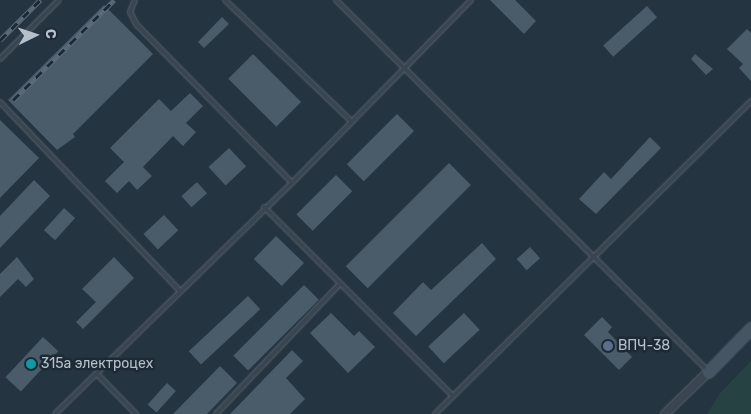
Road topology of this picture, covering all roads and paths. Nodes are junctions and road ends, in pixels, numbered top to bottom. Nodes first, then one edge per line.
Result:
1 (59, 0) edge
2 (135, 0) edge
3 (225, 0) edge
4 (336, 0) edge
5 (471, 0) edge
6 (0, 59) edge
7 (403, 68) junction
8 (751, 101) edge
9 (0, 102) edge
10 (350, 120) junction
11 (292, 184) junction
12 (264, 207) junction
13 (595, 257) junction
14 (340, 284) junction
15 (179, 290) junction
16 (751, 328) edge
17 (708, 372) junction
18 (97, 374) junction
19 (453, 396) junction
20 (55, 414) edge
21 (136, 414) edge
22 (216, 414) edge
23 (436, 414) edge
24 (665, 414) edge

1 - 6 lane
2 - 11 lane
3 - 10 lane
4 - 7 lane
5 - 7 lane
7 - 10 lane
7 - 13 lane
8 - 13 lane
9 - 15 lane
10 - 11 lane
11 - 12 lane
12 - 14 lane
12 - 15 lane
13 - 17 lane
13 - 19 lane
14 - 19 lane
14 - 22 lane
15 - 18 lane
16 - 17 street
17 - 24 street
18 - 20 lane
18 - 21 lane
19 - 23 lane

